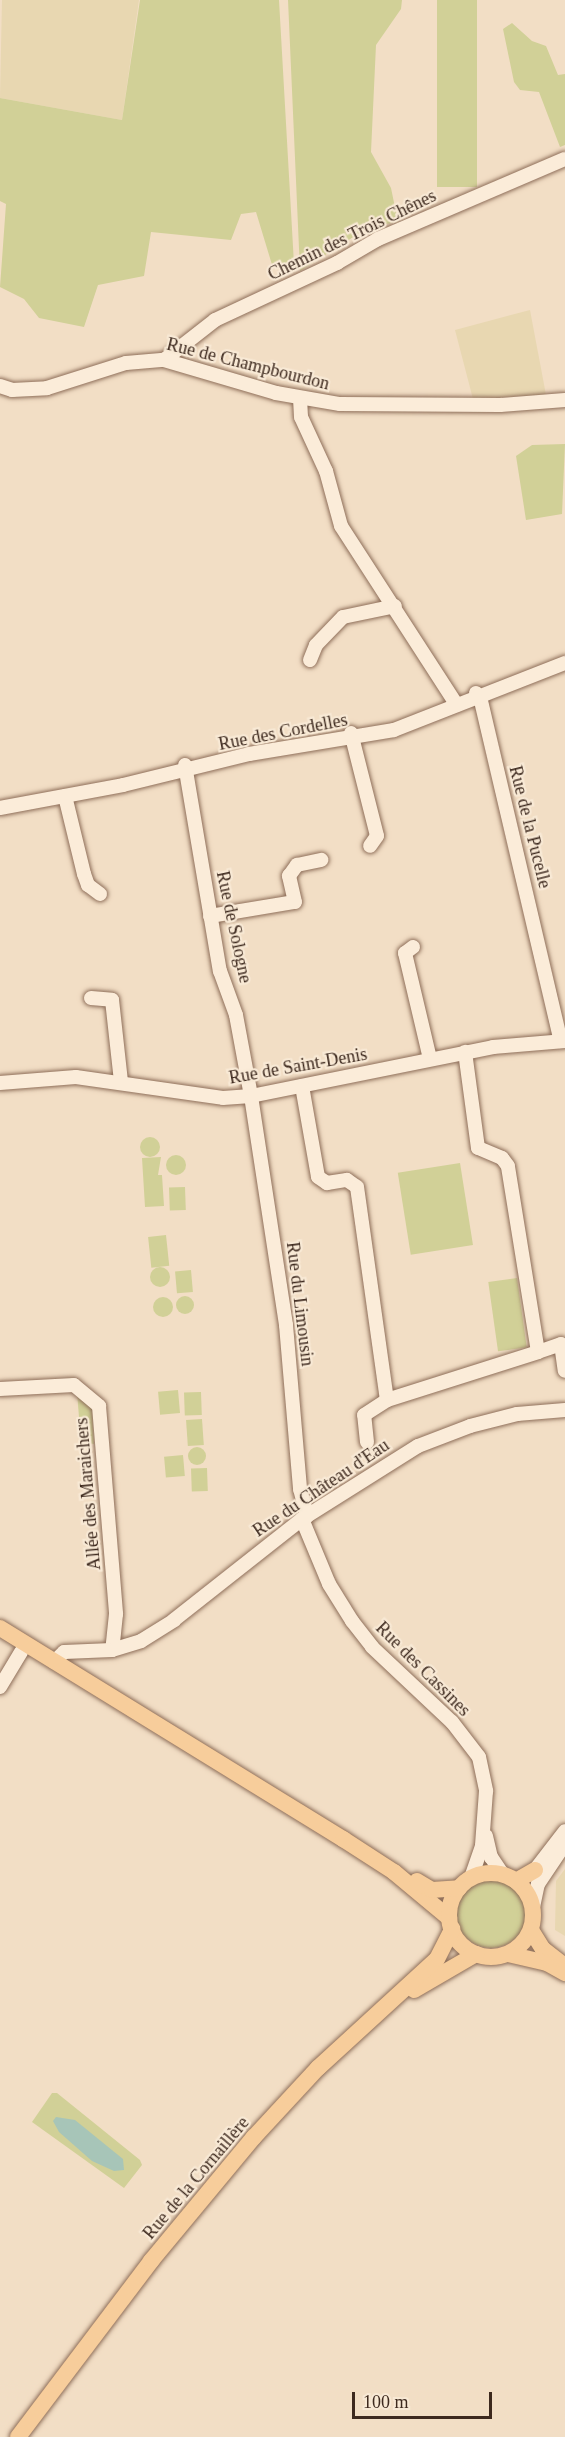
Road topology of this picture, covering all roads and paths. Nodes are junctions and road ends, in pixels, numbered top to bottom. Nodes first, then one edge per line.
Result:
1 (565, 159) edge
2 (164, 360) junction
3 (0, 386) edge
4 (300, 398) junction
5 (565, 400) edge
6 (395, 606) junction
7 (310, 660) dead end
8 (565, 663) edge
9 (477, 695) junction
10 (457, 705) junction
11 (352, 735) junction
12 (186, 768) junction
13 (65, 796) junction
14 (0, 808) edge
15 (370, 846) dead end
16 (321, 860) dead end
17 (100, 894) dead end
18 (210, 916) junction
19 (413, 947) dead end
20 (91, 998) dead end
21 (563, 1041) edge
22 (465, 1052) junction
23 (430, 1059) junction
24 (121, 1082) junction
25 (0, 1083) edge
26 (302, 1086) junction
27 (251, 1096) junction
28 (538, 1352) junction
29 (565, 1371) edge
30 (0, 1389) edge
31 (387, 1400) junction
32 (565, 1410) edge
33 (367, 1442) dead end
34 (304, 1517) junction
35 (0, 1628) edge
36 (112, 1650) junction
37 (21, 1652) dead end
38 (54, 1662) junction
39 (0, 1688) edge
40 (484, 1817) junction
41 (565, 1831) edge
42 (565, 1844) edge
43 (535, 1870) joint
44 (510, 1878) junction
45 (465, 1883) junction
46 (533, 1907) junction
47 (445, 1911) junction
48 (531, 1930) junction
49 (476, 1954) junction
50 (508, 1954) junction
51 (565, 1966) edge
52 (565, 1973) edge
53 (390, 2004) junction
54 (51, 2395) junction
55 (18, 2437) edge
56 (32, 2437) edge

1 - 2 street, Chemin des Trois Chênes
2 - 3 street, Rue de Champbourdon
2 - 4 street, Rue de Champbourdon
4 - 5 street, Rue de Champbourdon
4 - 6 street
6 - 7 street
6 - 10 street
8 - 9 street, Rue des Cordelles
9 - 10 street, Rue des Cordelles
9 - 21 street, Rue de la Pucelle
10 - 11 street, Rue des Cordelles
11 - 12 street, Rue des Cordelles
11 - 15 street
12 - 13 street, Rue des Cordelles
12 - 18 street, Rue de Sologne
13 - 14 street, Rue des Cordelles
13 - 17 street
16 - 18 street
18 - 27 street, Rue de Sologne
19 - 23 street
20 - 24 street
21 - 22 street, Rue de Saint-Denis
22 - 23 street, Rue de Saint-Denis
22 - 28 street
23 - 26 street, Rue de Saint-Denis
24 - 25 street, Rue de Saint-Denis
24 - 27 street, Rue de Saint-Denis
26 - 27 street, Rue de Saint-Denis
26 - 31 street
27 - 34 street, Rue du Limousin
28 - 29 street
28 - 31 street
30 - 36 street, Allée des Maraichers
31 - 33 street
32 - 34 street, Rue du Château d'Eau
34 - 36 street, Rue du Château d'Eau
34 - 40 street, Rue des Cassines
35 - 38 main road
36 - 38 street, Rue du Château d'Eau
37 - 39 street
38 - 47 main road
40 - 44 street, Rue des Cassines
40 - 45 street, Rue des Cassines
41 - 43 street
42 - 46 street
43 - 44 main road
44 - 45 main road
44 - 46 main road
45 - 47 main road
45 - 47 main road, Rue de la Cornaillère
46 - 48 main road
47 - 49 main road
47 - 53 main road, Rue de la Cornaillère
48 - 50 main road
48 - 51 main road
49 - 50 main road
49 - 53 main road, Rue de la Cornaillère
50 - 52 main road
53 - 54 main road, Rue de la Cornaillère
54 - 55 main road, Rue de la Cornaillère
54 - 56 main road, Rue de la Cornaillère

